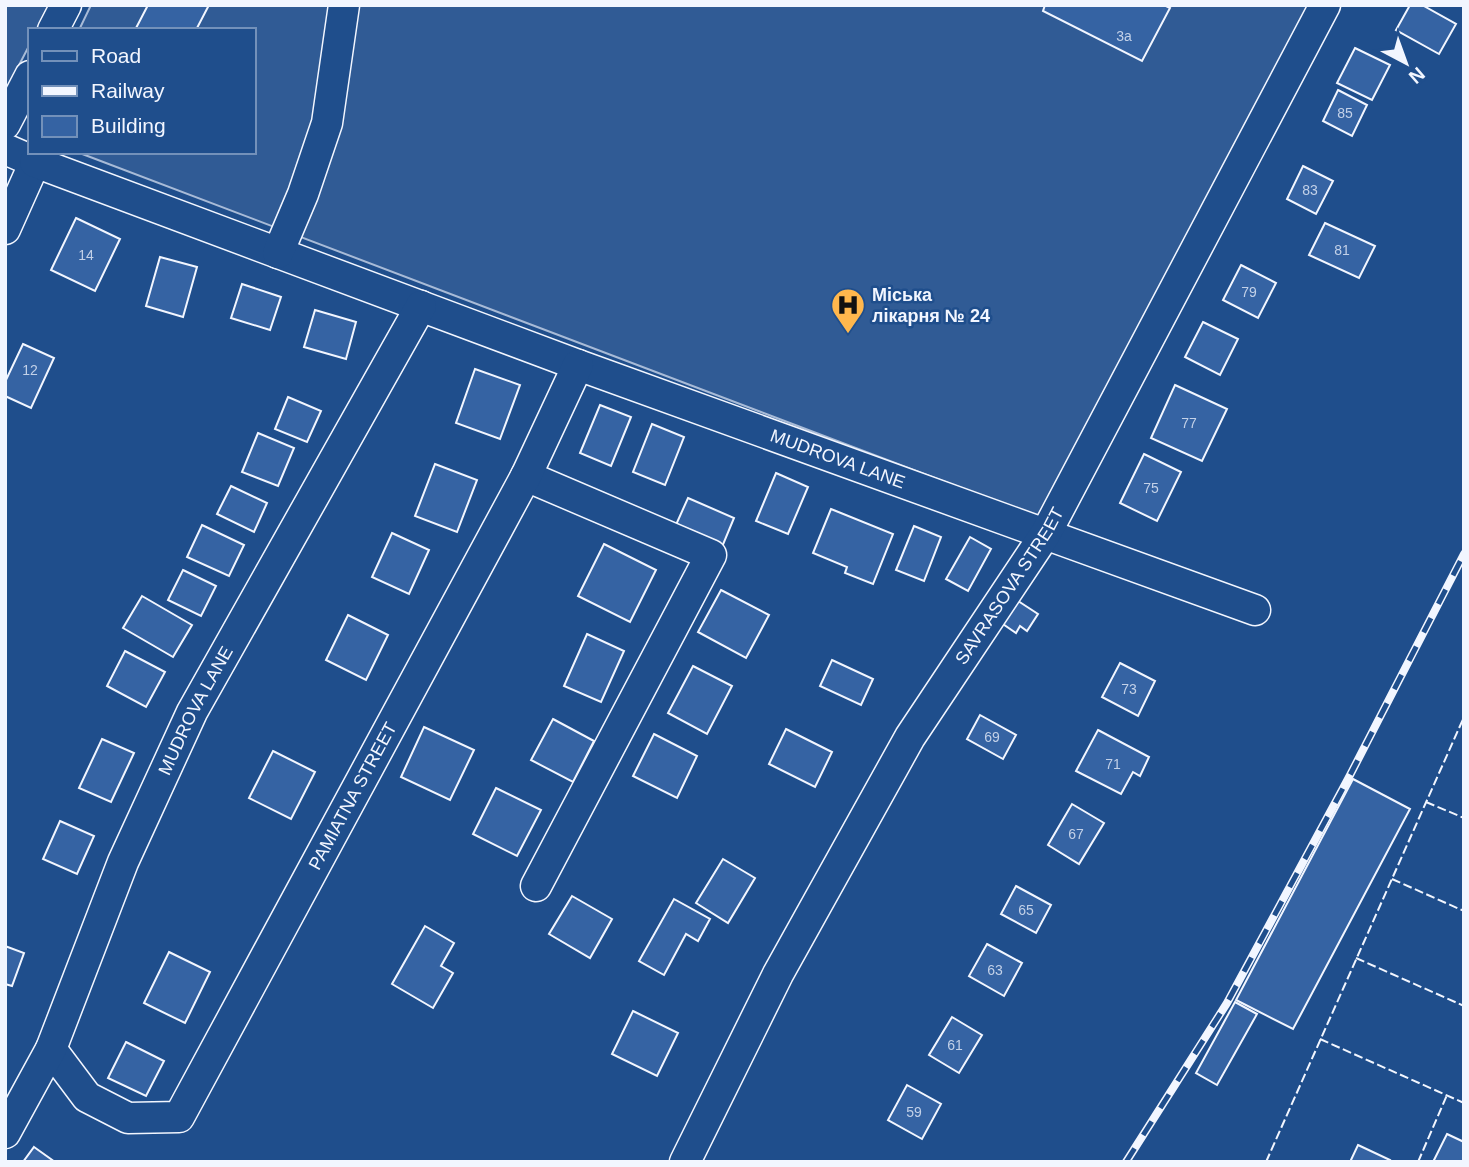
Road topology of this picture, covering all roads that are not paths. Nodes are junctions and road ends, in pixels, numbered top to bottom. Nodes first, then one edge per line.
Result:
1 (66, 5) edge
2 (344, 5) edge
3 (1325, 5) edge
4 (54, 28) edge
5 (28, 80) edge
6 (5, 124) edge
7 (5, 149) edge
8 (36, 162) junction
9 (5, 229) edge
10 (278, 253) junction
11 (421, 306) junction
12 (578, 365) junction
13 (526, 476) junction
14 (1046, 533) junction
15 (1255, 610) dead end
16 (537, 886) dead end
17 (51, 1049) junction
18 (5, 1133) edge
19 (685, 1162) edge

1 - 4 street
2 - 10 street
3 - 14 street, SAVRASOVA STREET
5 - 6 street
7 - 8 street, MUDROVA LANE
8 - 9 street
8 - 10 street, MUDROVA LANE
10 - 11 street, MUDROVA LANE
11 - 12 street, MUDROVA LANE
11 - 17 street, MUDROVA LANE
12 - 13 street, PAMIATNA STREET
12 - 14 street, MUDROVA LANE
13 - 16 street
13 - 17 street, PAMIATNA STREET
14 - 15 street, MUDROVA LANE
14 - 19 street, SAVRASOVA STREET
17 - 18 street, MUDROVA LANE

